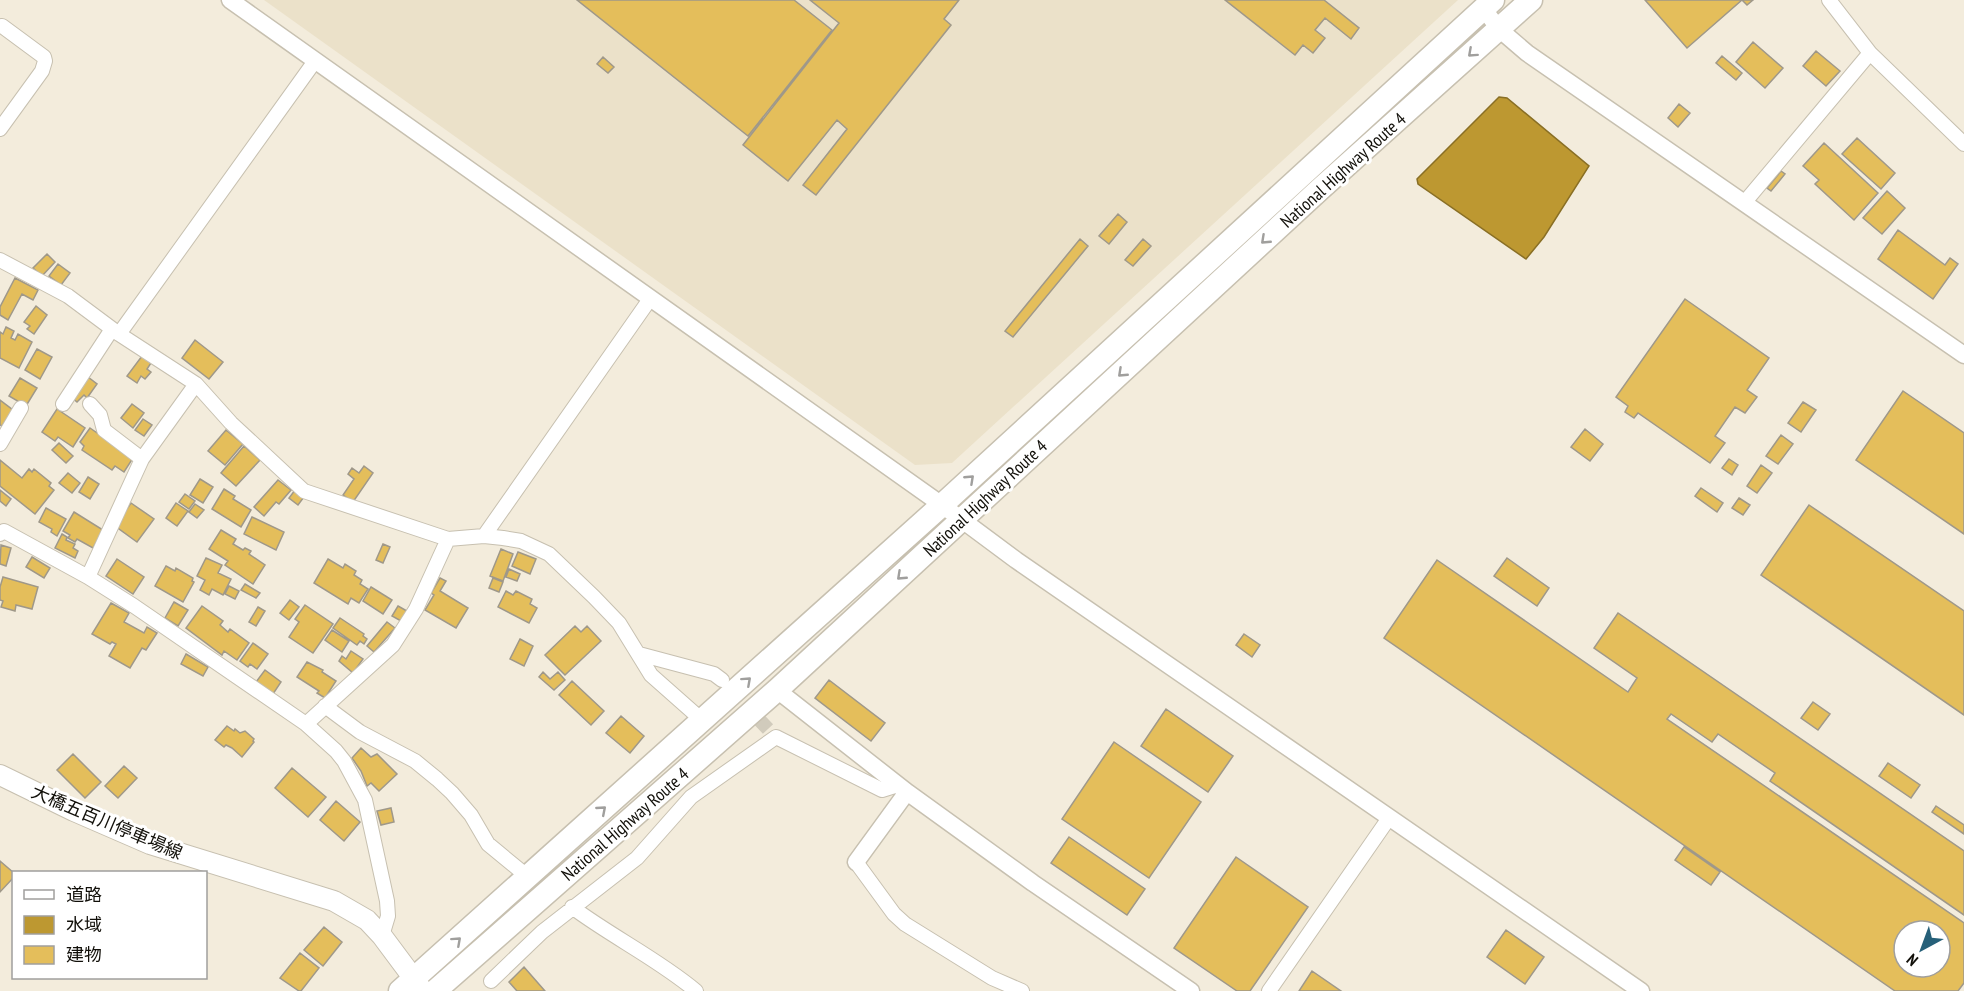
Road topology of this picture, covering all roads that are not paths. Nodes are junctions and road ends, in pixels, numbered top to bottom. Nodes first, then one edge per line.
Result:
1 (231, 0) edge
2 (1531, 0) edge
3 (1829, 0) edge
4 (1488, 4) edge
5 (2, 26) dead end
6 (1499, 29) junction
7 (1870, 53) junction
8 (315, 61) junction
9 (0, 129) edge
10 (1964, 144) edge
11 (1744, 203) junction
12 (0, 260) edge
13 (650, 299) junction
14 (115, 331) junction
15 (1964, 355) edge
16 (195, 384) junction
17 (63, 404) dead end
18 (90, 404) dead end
19 (21, 408) dead end
20 (0, 444) edge
21 (142, 459) junction
22 (942, 505) junction
23 (961, 520) junction
24 (2, 531) edge
25 (484, 536) junction
26 (448, 539) junction
27 (88, 577) junction
28 (639, 654) junction
29 (722, 680) tunnel mouth
30 (777, 690) junction
31 (325, 706) junction
32 (703, 721) junction
33 (306, 724) junction
34 (0, 776) edge
35 (903, 788) junction
36 (1389, 818) junction
37 (856, 862) joint
38 (528, 877) junction
39 (572, 907) junction
40 (382, 936) junction
41 (491, 981) dead end
42 (412, 987) edge
43 (435, 991) edge
44 (696, 991) edge
45 (1022, 991) edge
46 (1191, 991) edge
47 (1269, 991) edge
48 (1641, 991) edge

1 - 8 street
2 - 6 highway, National Highway Route 4
3 - 7 street
4 - 6 street
22 -> 4 highway, National Highway Route 4
5 - 9 street
6 - 11 street
6 -> 23 highway, National Highway Route 4
7 - 10 street
7 - 11 street
8 - 13 street
8 - 14 street
11 - 15 street
12 - 14 street
13 - 22 street
13 - 25 street
14 - 16 street
14 - 17 street
16 - 21 street
16 - 26 street
18 - 21 street
19 - 20 street
21 - 27 street
22 - 23 street
32 -> 22 highway, National Highway Route 4
23 -> 30 highway, National Highway Route 4
23 - 36 street
24 - 27 street
25 - 26 street
25 - 28 street
26 - 31 street
27 - 33 street
28 - 29 street
28 - 32 street
30 - 35 street
30 - 43 highway, National Highway Route 4
31 - 33 street
31 - 38 street
38 -> 32 highway, National Highway Route 4
33 - 40 street
34 - 40 main road, 大橋五百川停車場線
35 - 37 street
35 - 39 street
35 - 46 street
36 - 47 street
36 - 48 street
37 - 45 street
42 -> 38 highway, National Highway Route 4
39 - 41 street
39 - 44 street
40 - 42 main road, 大橋五百川停車場線

